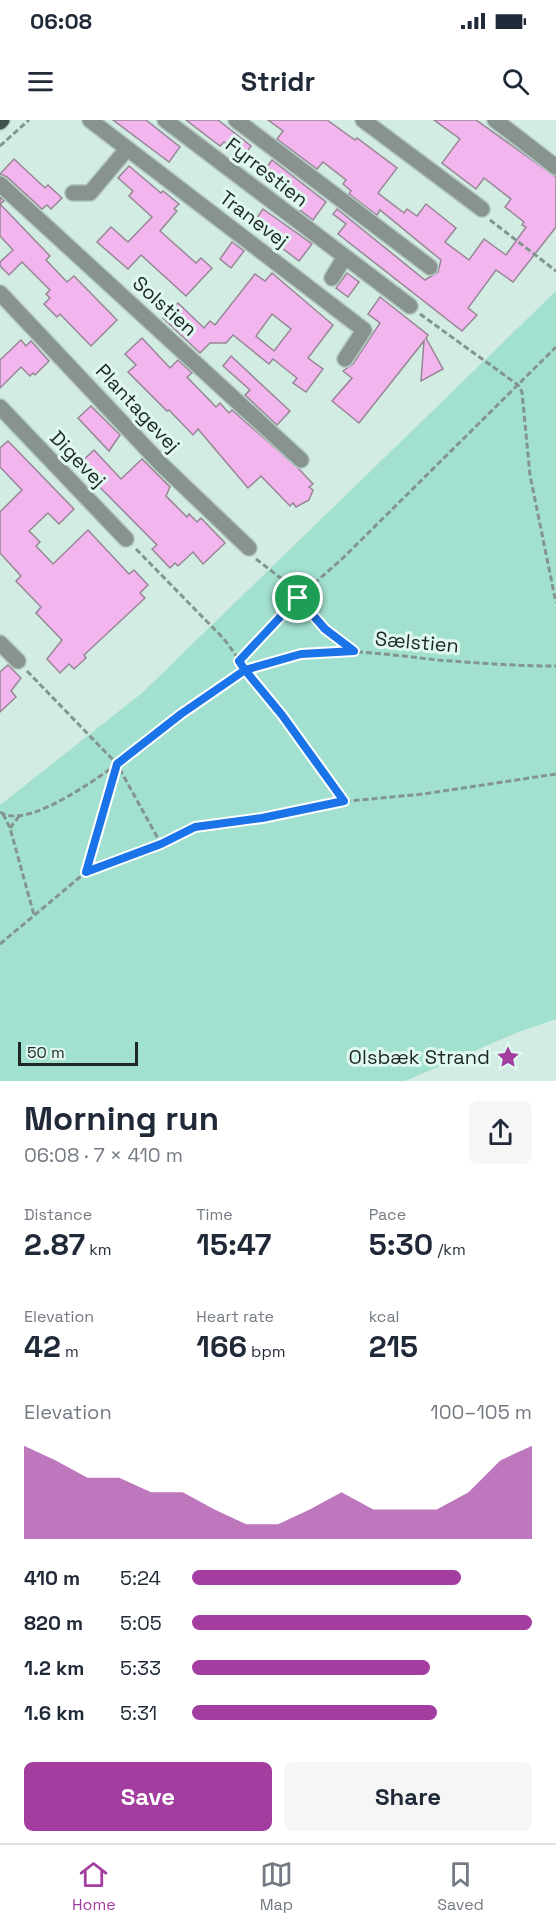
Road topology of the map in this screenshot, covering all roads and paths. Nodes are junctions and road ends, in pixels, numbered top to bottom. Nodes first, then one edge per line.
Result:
1 (30, 120) edge
2 (90, 120) edge
3 (165, 120) edge
4 (236, 120) edge
5 (363, 120) edge
6 (495, 120) edge
7 (0, 146) edge
8 (128, 149) junction
9 (556, 167) edge
10 (0, 184) edge
11 (73, 193) dead end
12 (482, 209) joint
13 (344, 258) junction
14 (430, 267) dead end
15 (556, 271) edge
16 (332, 278) dead end
17 (0, 293) edge
18 (410, 306) joint
19 (556, 347) edge
20 (345, 359) dead end
21 (518, 385) junction
22 (0, 407) edge
23 (301, 460) dead end
24 (126, 539) joint
25 (249, 548) joint
26 (298, 598) junction
27 (556, 603) edge
28 (0, 643) edge
29 (354, 651) junction
30 (18, 661) joint
31 (239, 661) junction
32 (556, 666) edge
33 (245, 670) junction
34 (117, 764) junction
35 (556, 774) edge
36 (344, 801) junction
37 (2, 813) edge
38 (20, 816) junction
39 (10, 828) junction
40 (161, 844) junction
41 (86, 872) junction
42 (34, 915) junction
43 (0, 937) edge
44 (2, 942) edge

1 - 7 path
2 - 8 street, Tranevej
3 - 13 street, Fyrrestien
4 - 14 street
5 - 12 street
6 - 9 street
8 - 11 street
8 - 20 street, Tranevej
10 - 23 street, Solstien
12 - 15 path
13 - 16 street
13 - 18 street, Fyrrestien
17 - 25 street, Plantagevej
18 - 21 path
19 - 21 path
21 - 26 path
21 - 27 path
22 - 24 street, Digevej
24 - 31 path
25 - 26 path
26 - 29 path
26 - 31 path
28 - 30 street
29 - 32 path, Sælstien
29 - 33 path, Sælstien
30 - 34 path
31 - 33 path
33 - 34 path, Sælstien
33 - 36 path
34 - 38 path, Sælstien
34 - 40 path
34 - 41 path
35 - 36 path
36 - 40 path
37 - 38 path, Sælstien
37 - 39 path
38 - 39 path
39 - 42 path
40 - 41 path
41 - 42 path
42 - 44 path
43 - 44 path

